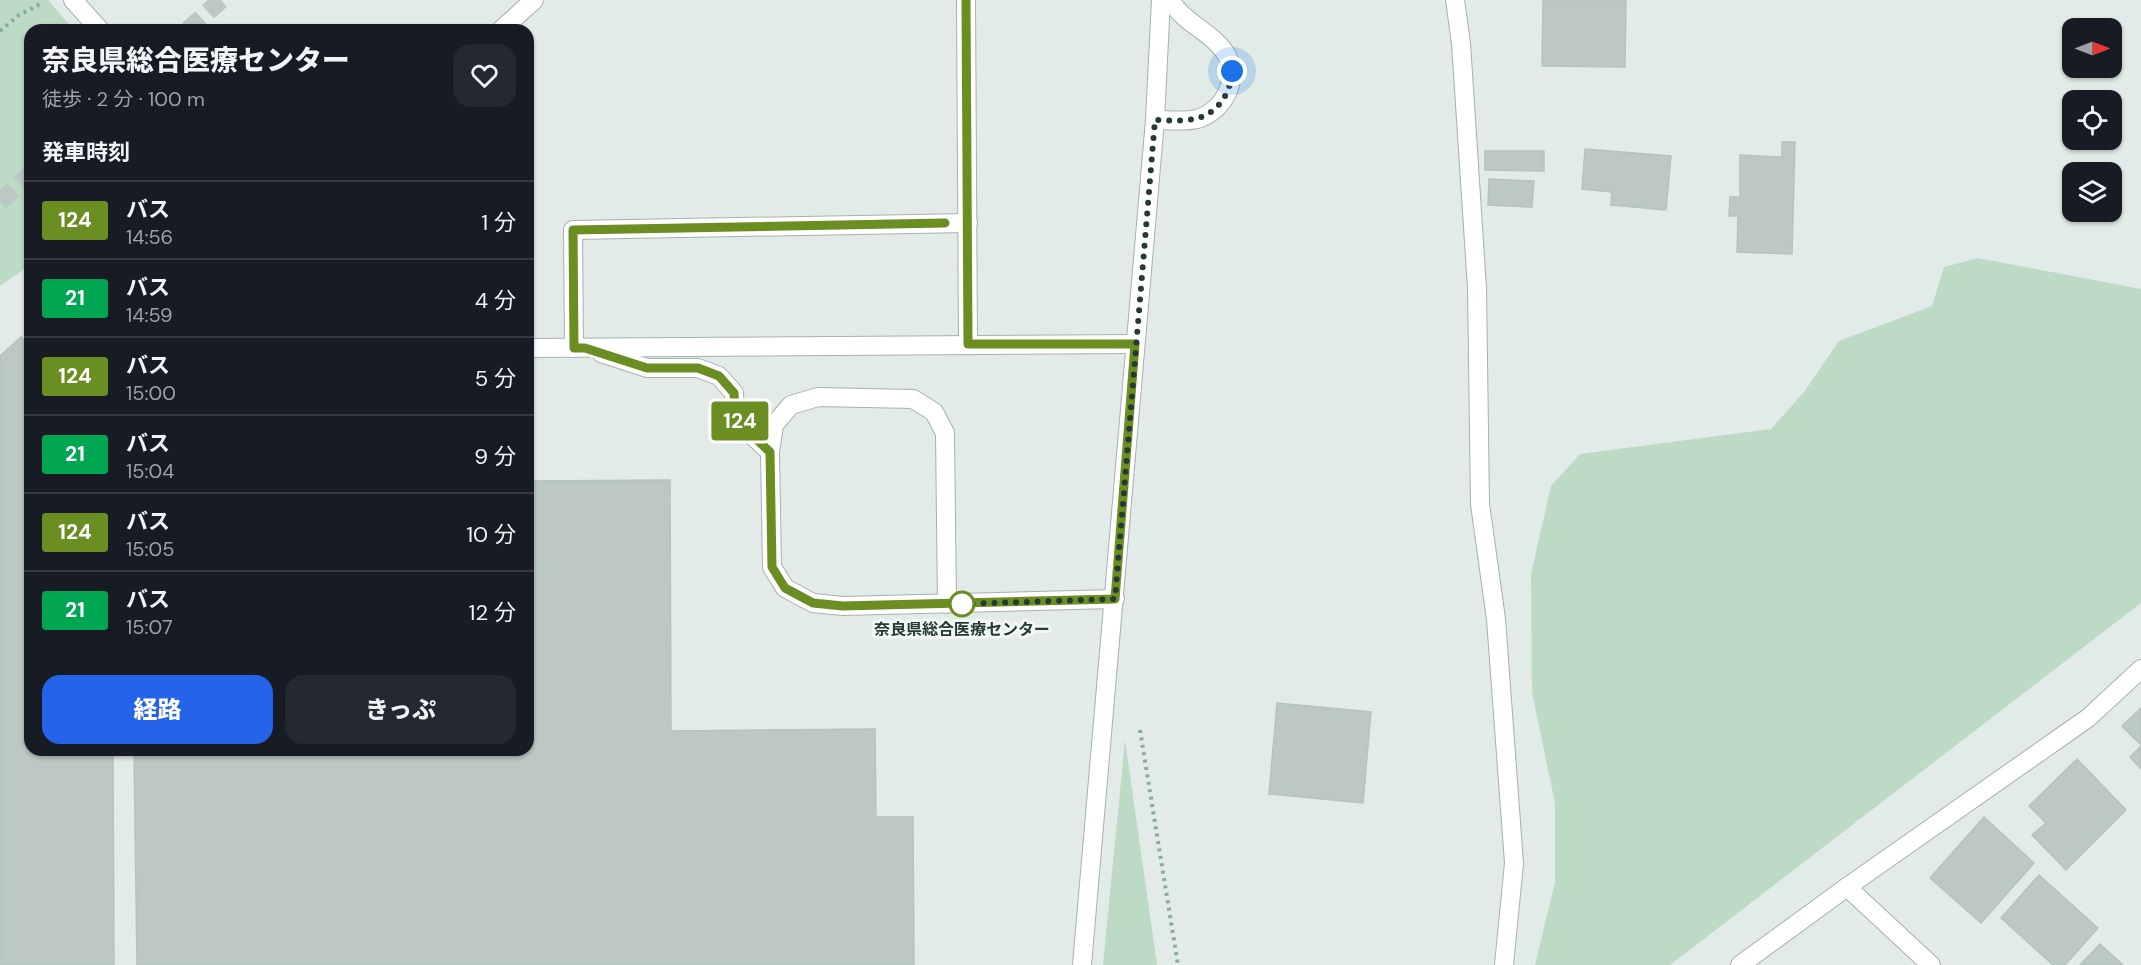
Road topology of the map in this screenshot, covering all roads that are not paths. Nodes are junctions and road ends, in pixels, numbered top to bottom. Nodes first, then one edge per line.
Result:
1 (73, 0) edge
2 (534, 0) edge
3 (966, 0) edge
4 (1161, 0) edge
5 (1170, 0) edge
6 (1455, 0) edge
7 (95, 24) edge
8 (508, 24) edge
9 (1155, 120) junction
10 (968, 223) junction
11 (968, 344) junction
12 (1135, 344) junction
13 (534, 348) edge
14 (579, 348) junction
15 (770, 452) junction
16 (1115, 599) junction
17 (947, 604) junction
18 (2141, 669) edge
19 (1847, 887) junction
20 (1082, 965) edge
21 (1504, 965) edge
22 (1740, 965) edge
23 (1931, 965) edge

1 - 7 street
2 - 8 street
3 - 10 street
4 - 9 street
5 - 9 street
6 - 21 street
9 - 12 street
10 - 11 street
10 - 14 street
11 - 12 street
11 - 14 street
12 - 16 street
13 - 14 street
14 - 15 street
15 - 17 street
15 - 17 street
16 - 17 street
16 - 20 street
18 - 19 street
19 - 22 street
19 - 23 street

